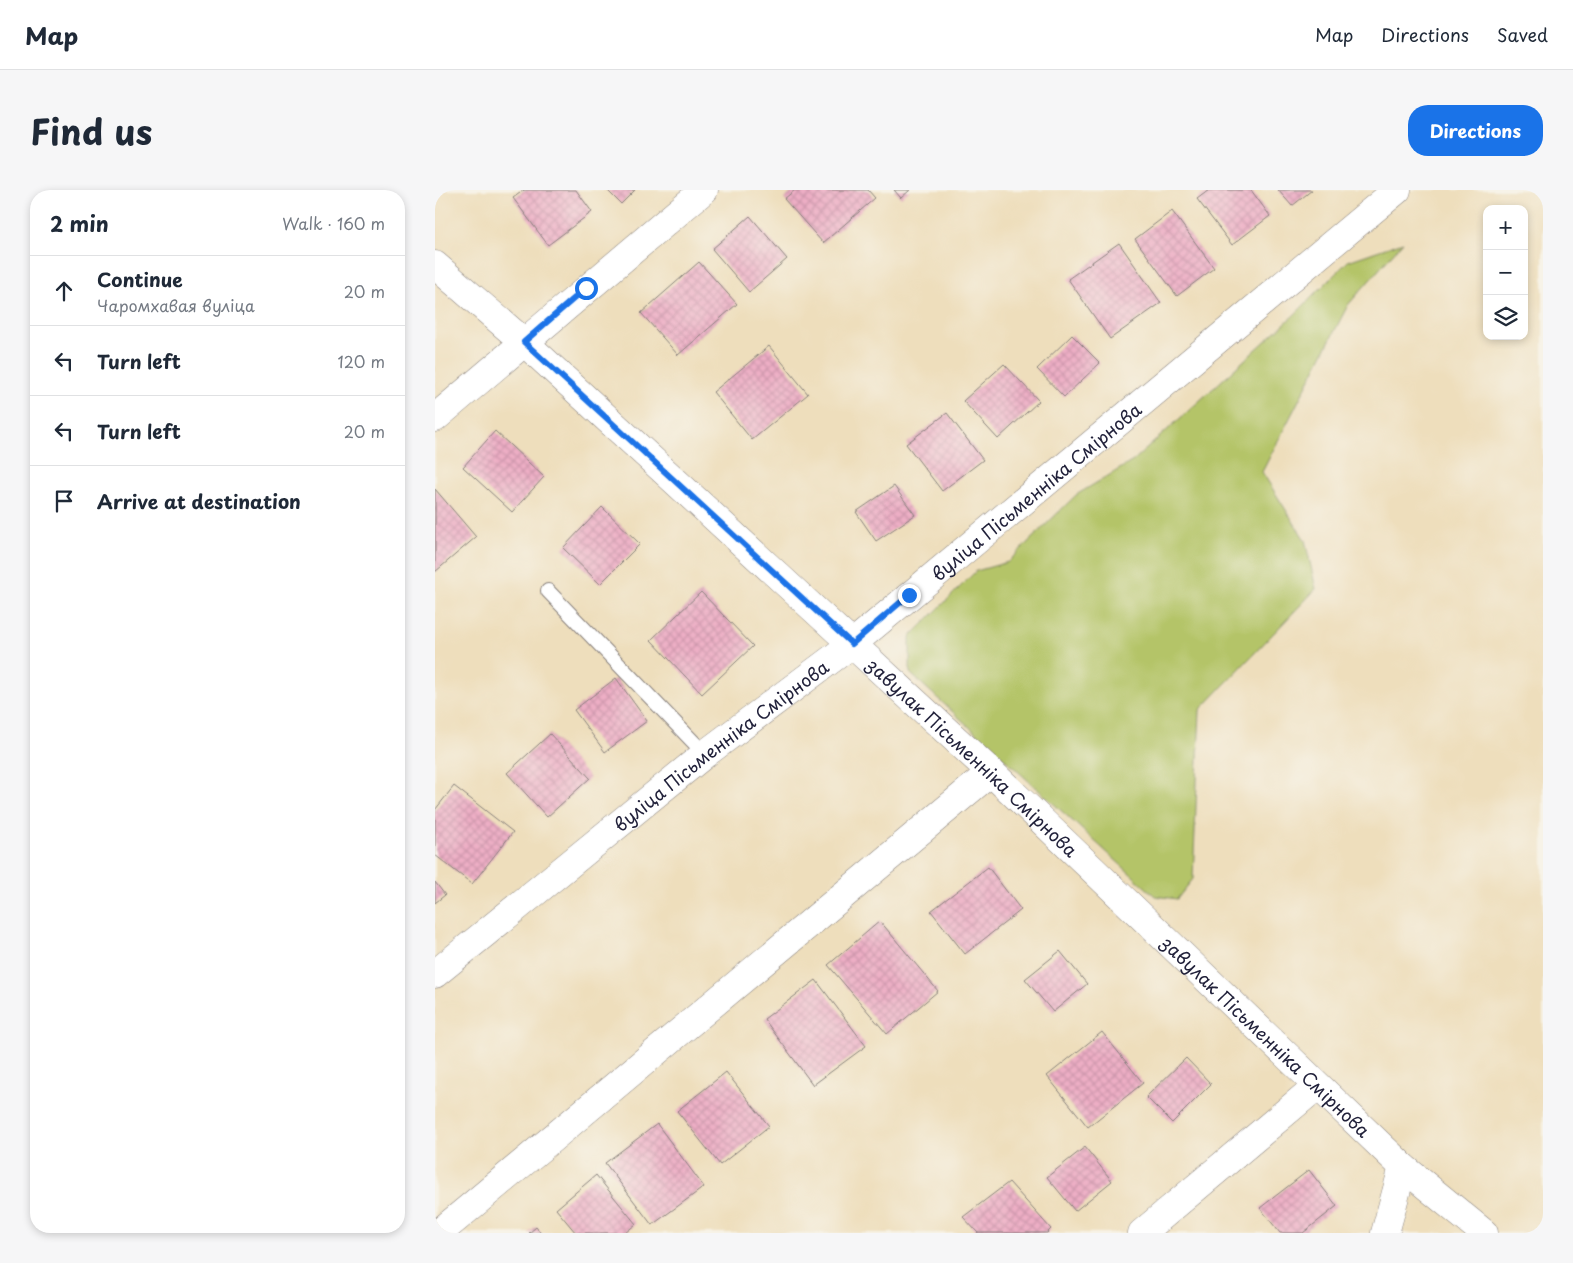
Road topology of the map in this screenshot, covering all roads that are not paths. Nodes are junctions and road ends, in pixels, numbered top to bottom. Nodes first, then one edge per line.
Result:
1 (704, 190) edge
2 (1397, 190) edge
3 (435, 265) edge
4 (524, 342) junction
5 (435, 418) edge
6 (548, 591) dead end
7 (852, 644) junction
8 (705, 754) junction
9 (991, 772) junction
10 (435, 974) edge
11 (1317, 1086) junction
12 (1403, 1167) junction
13 (439, 1233) edge
14 (1142, 1233) edge
15 (1385, 1233) edge
16 (1484, 1233) edge

1 - 4 street
2 - 7 street, вуліца Пісьменніка Смірнова
3 - 4 street, завулак Пісьменніка Смірнова
4 - 5 street
4 - 7 street, завулак Пісьменніка Смірнова
6 - 8 lane
7 - 8 street, вуліца Пісьменніка Смірнова
7 - 9 street, завулак Пісьменніка Смірнова
8 - 10 street, вуліца Пісьменніка Смірнова
9 - 11 street, завулак Пісьменніка Смірнова
9 - 13 street
11 - 12 street, завулак Пісьменніка Смірнова
11 - 14 street
12 - 15 street
12 - 16 street, завулак Пісьменніка Смірнова

